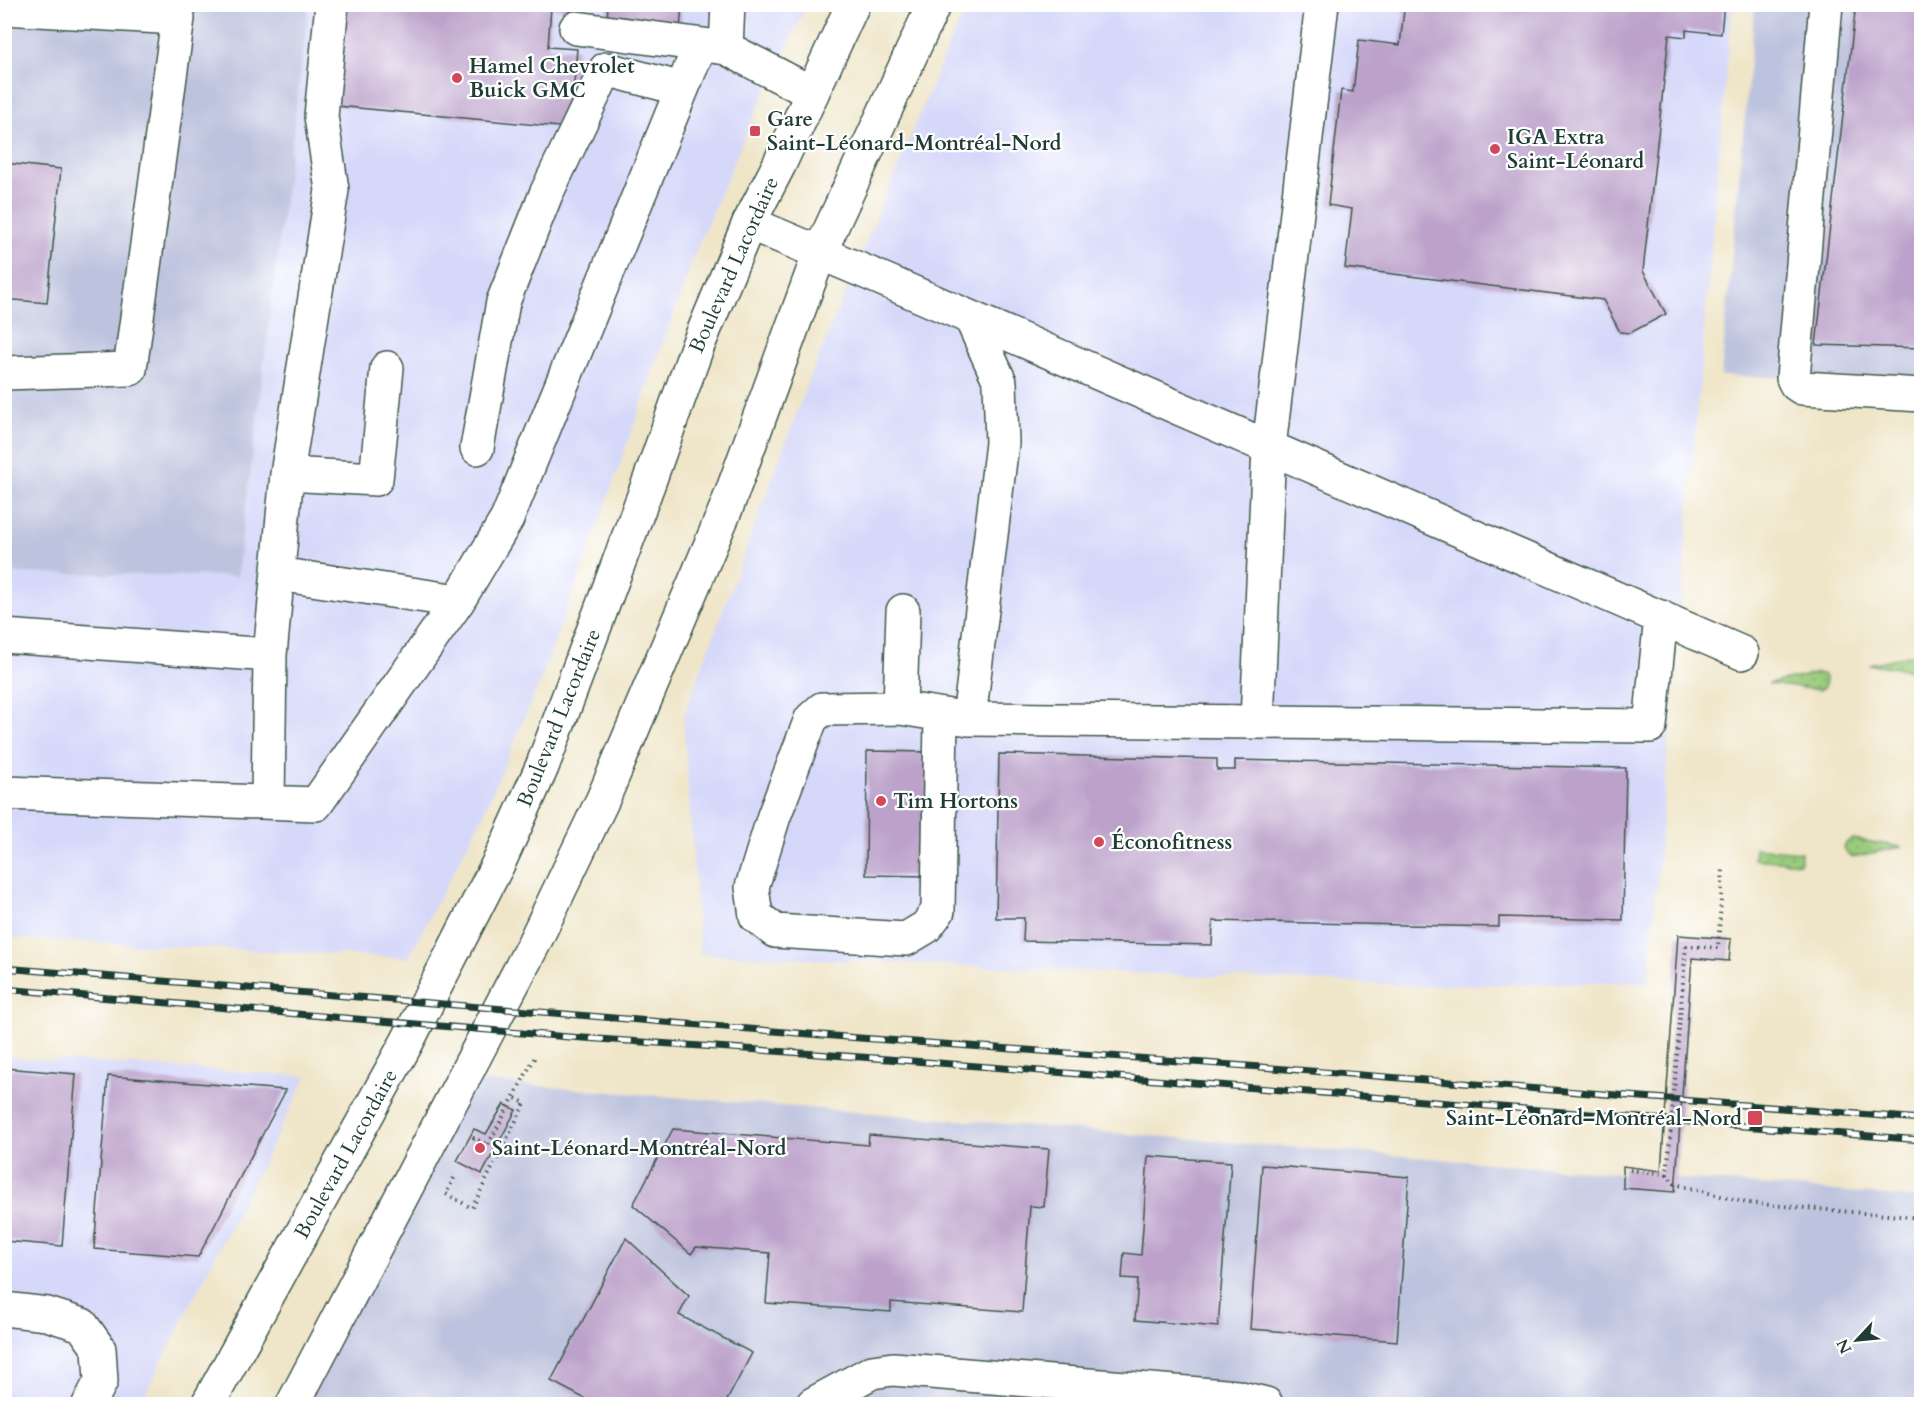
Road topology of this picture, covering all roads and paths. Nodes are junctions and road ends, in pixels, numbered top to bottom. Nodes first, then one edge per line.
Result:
1 (332, 4) edge
2 (728, 4) edge
3 (853, 4) edge
4 (934, 4) edge
5 (1322, 4) edge
6 (1826, 4) edge
7 (4, 8) edge
8 (576, 28) dead end
9 (713, 47) junction
10 (682, 89) junction
11 (812, 93) junction
12 (749, 223) junction
13 (820, 252) junction
14 (971, 318) junction
15 (387, 368) dead end
16 (4, 373) edge
17 (1922, 395) edge
18 (1269, 447) junction
19 (477, 448) dead end
20 (287, 474) junction
21 (278, 574) junction
22 (458, 601) junction
23 (903, 611) dead end
24 (1660, 617) junction
25 (4, 636) edge
26 (1742, 653) dead end
27 (270, 655) junction
28 (900, 708) junction
29 (955, 717) junction
30 (1257, 722) junction
31 (4, 793) edge
32 (268, 802) junction
33 (1723, 869) dead end
34 (536, 1055) dead end
35 (513, 1097) junction
36 (469, 1147) dead end
37 (1630, 1170) dead end
38 (457, 1171) dead end
39 (1667, 1175) junction
40 (1922, 1218) edge
41 (4, 1309) edge
42 (89, 1404) edge
43 (208, 1404) edge
44 (293, 1404) edge
45 (813, 1404) edge
46 (1266, 1404) edge

1 - 20 main road
2 - 9 main road
3 - 11 main road, Boulevard Lacordaire
4 - 13 main road
5 - 18 main road
6 - 17 main road
7 - 16 main road
8 - 9 main road
9 - 10 main road
9 - 11 main road
10 - 19 main road
10 - 22 main road
11 - 12 main road, Boulevard Lacordaire
12 - 13 main road
12 - 43 main road, Boulevard Lacordaire
13 - 14 main road
13 - 44 main road
14 - 18 main road
14 - 29 main road
15 - 20 main road
18 - 24 main road
18 - 30 main road
20 - 21 main road
21 - 22 main road
21 - 27 main road
22 - 32 main road
23 - 28 main road
24 - 26 main road
24 - 30 main road
25 - 27 main road
27 - 32 main road
28 - 29 main road
28 - 29 main road
29 - 30 main road
31 - 32 main road
33 - 39 path, bridge
34 - 35 path
35 - 36 path
35 - 38 path
37 - 39 path
39 - 40 path
41 - 42 main road
45 - 46 main road

